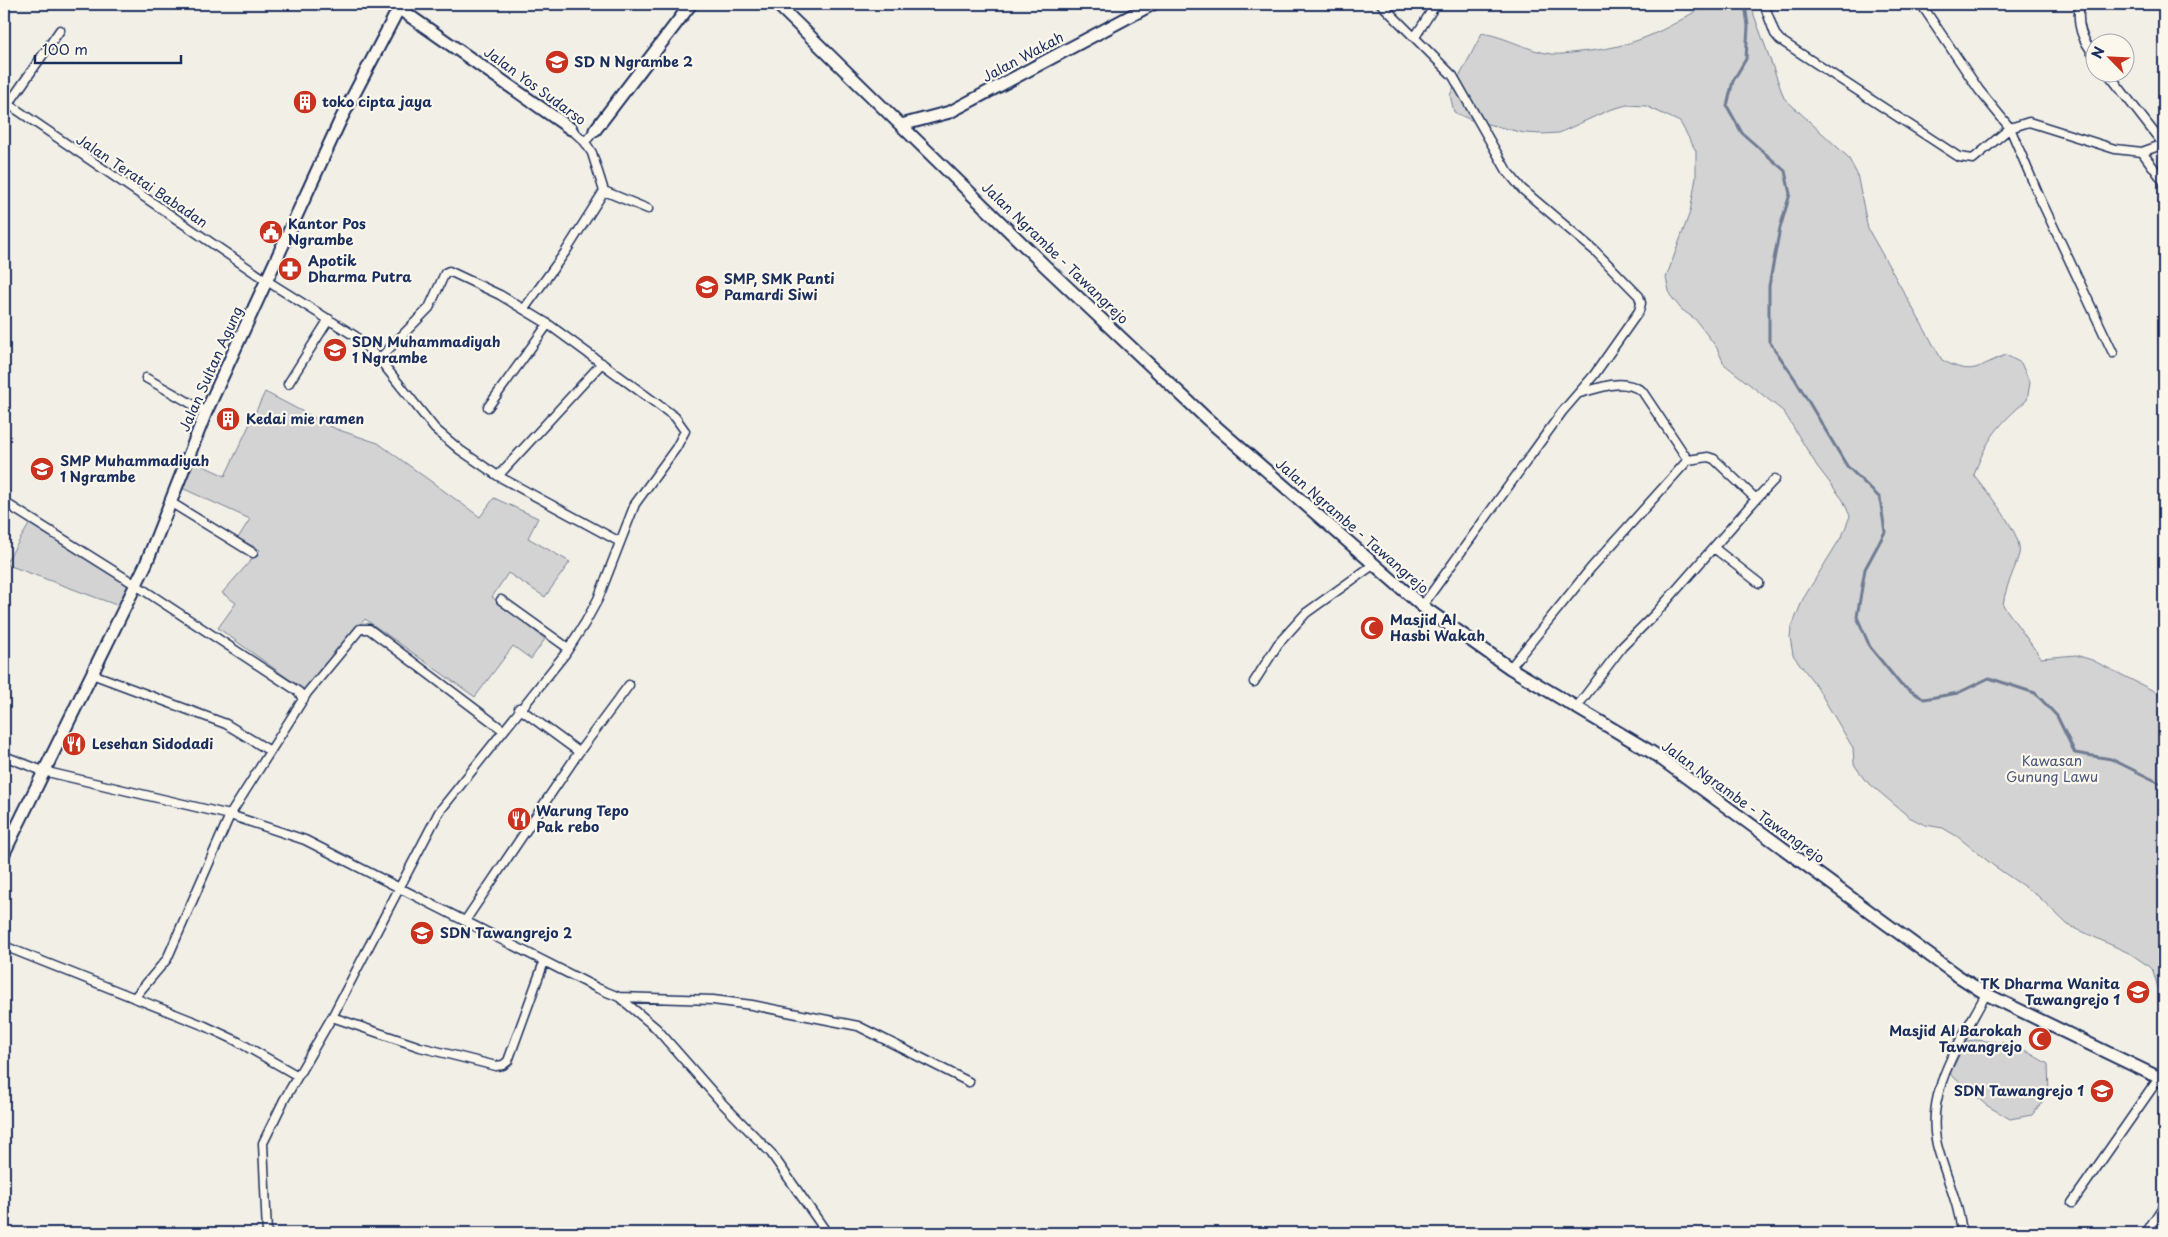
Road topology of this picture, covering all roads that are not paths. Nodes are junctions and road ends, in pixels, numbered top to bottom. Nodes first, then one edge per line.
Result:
1 (691, 4) edge
2 (777, 4) edge
3 (1153, 4) edge
4 (1381, 4) edge
5 (1436, 4) edge
6 (1764, 4) edge
7 (1921, 4) edge
8 (2080, 4) edge
9 (398, 5) edge
10 (60, 30) dead end
11 (1415, 37) junction
12 (2086, 45) edge
13 (2116, 82) edge
14 (6, 103) edge
15 (901, 125) junction
16 (2010, 128) junction
17 (571, 129) joint
18 (595, 130) joint
19 (585, 142) junction
20 (2164, 144) edge
21 (2142, 152) junction
22 (2164, 182) edge
23 (604, 190) junction
24 (648, 209) dead end
25 (267, 281) junction
26 (524, 309) junction
27 (330, 319) junction
28 (548, 324) junction
29 (2114, 352) dead end
30 (379, 359) junction
31 (602, 363) junction
32 (146, 378) dead end
33 (288, 384) dead end
34 (1580, 393) junction
35 (488, 407) dead end
36 (206, 412) junction
37 (1688, 460) junction
38 (498, 476) junction
39 (1775, 479) dead end
40 (1756, 499) junction
41 (4, 502) edge
42 (170, 502) junction
43 (620, 542) junction
44 (1714, 548) junction
45 (253, 553) dead end
46 (1373, 565) junction
47 (1759, 583) dead end
48 (136, 585) junction
49 (501, 600) dead end
50 (1422, 606) junction
51 (568, 648) junction
52 (1510, 668) junction
53 (92, 674) junction
54 (1254, 682) dead end
55 (628, 685) dead end
56 (303, 700) junction
57 (519, 708) junction
58 (1576, 708) junction
59 (503, 730) junction
60 (270, 751) junction
61 (579, 752) junction
62 (4, 756) edge
63 (43, 772) junction
64 (230, 815) junction
65 (4, 853) edge
66 (401, 887) junction
67 (465, 921) junction
68 (4, 946) edge
69 (544, 962) junction
70 (1986, 994) junction
71 (619, 997) junction
72 (134, 998) junction
73 (332, 1018) junction
74 (298, 1076) junction
75 (2162, 1079) edge
76 (969, 1082) dead end
77 (2072, 1204) dead end
78 (2164, 1205) edge
79 (267, 1233) edge
80 (827, 1233) edge
81 (1962, 1233) edge
82 (2146, 1233) edge

1 - 18 main road, Jalan Yos Sudarso
2 - 15 main road, Jalan Ngrambe - Tawangrejo
3 - 15 main road, Jalan Wakah
4 - 11 street
5 - 11 street
6 - 16 street
7 - 16 street
8 - 12 street
9 - 17 main road, Jalan Yos Sudarso
9 - 25 main road, Jalan Sultan Agung
10 - 14 street
11 - 34 street
13 - 20 street
14 - 25 street, Jalan Teratai Babadan
15 - 46 main road, Jalan Ngrambe - Tawangrejo
16 - 21 street
16 - 29 street
17 - 19 street, Jalan Yos Sudarso
18 - 19 street, Jalan Yos Sudarso
19 - 23 street
20 - 21 street
21 - 22 street
23 - 24 street
23 - 26 street
25 - 27 street, Jalan Teratai Babadan
25 - 36 main road, Jalan Sultan Agung
26 - 28 street
26 - 30 street
27 - 30 street, Jalan Teratai Babadan
27 - 33 street
28 - 31 street
28 - 35 street
30 - 38 street, Jalan Teratai Babadan
31 - 38 street
31 - 43 street
32 - 36 street
34 - 37 street
34 - 50 street
36 - 42 main road, Jalan Sultan Agung
37 - 40 street
37 - 52 street
38 - 43 street, Jalan Teratai Babadan
39 - 40 street
40 - 44 street
41 - 48 street
42 - 45 street
42 - 48 main road, Jalan Sultan Agung
43 - 51 street
44 - 47 street
44 - 58 street
46 - 50 main road, Jalan Ngrambe - Tawangrejo
46 - 54 street
48 - 53 main road, Jalan Sultan Agung
48 - 56 street
49 - 51 street
50 - 52 main road, Jalan Ngrambe - Tawangrejo
51 - 57 street
52 - 58 main road, Jalan Ngrambe - Tawangrejo
53 - 60 street
53 - 63 main road, Jalan Sultan Agung
55 - 61 street
56 - 59 street
56 - 60 street
57 - 59 street
57 - 61 street
58 - 70 main road, Jalan Ngrambe - Tawangrejo
59 - 66 street
60 - 64 street
61 - 67 street
62 - 63 street
63 - 64 street
63 - 65 main road, Jalan Sultan Agung
64 - 66 street
64 - 72 street
66 - 67 street
66 - 73 street
67 - 69 street
68 - 72 street
69 - 71 street
69 - 73 street
70 - 75 main road, Jalan Ngrambe - Tawangrejo
70 - 81 street
71 - 76 street
71 - 80 street
72 - 74 street
73 - 74 street
74 - 79 street
75 - 77 street
78 - 82 street

